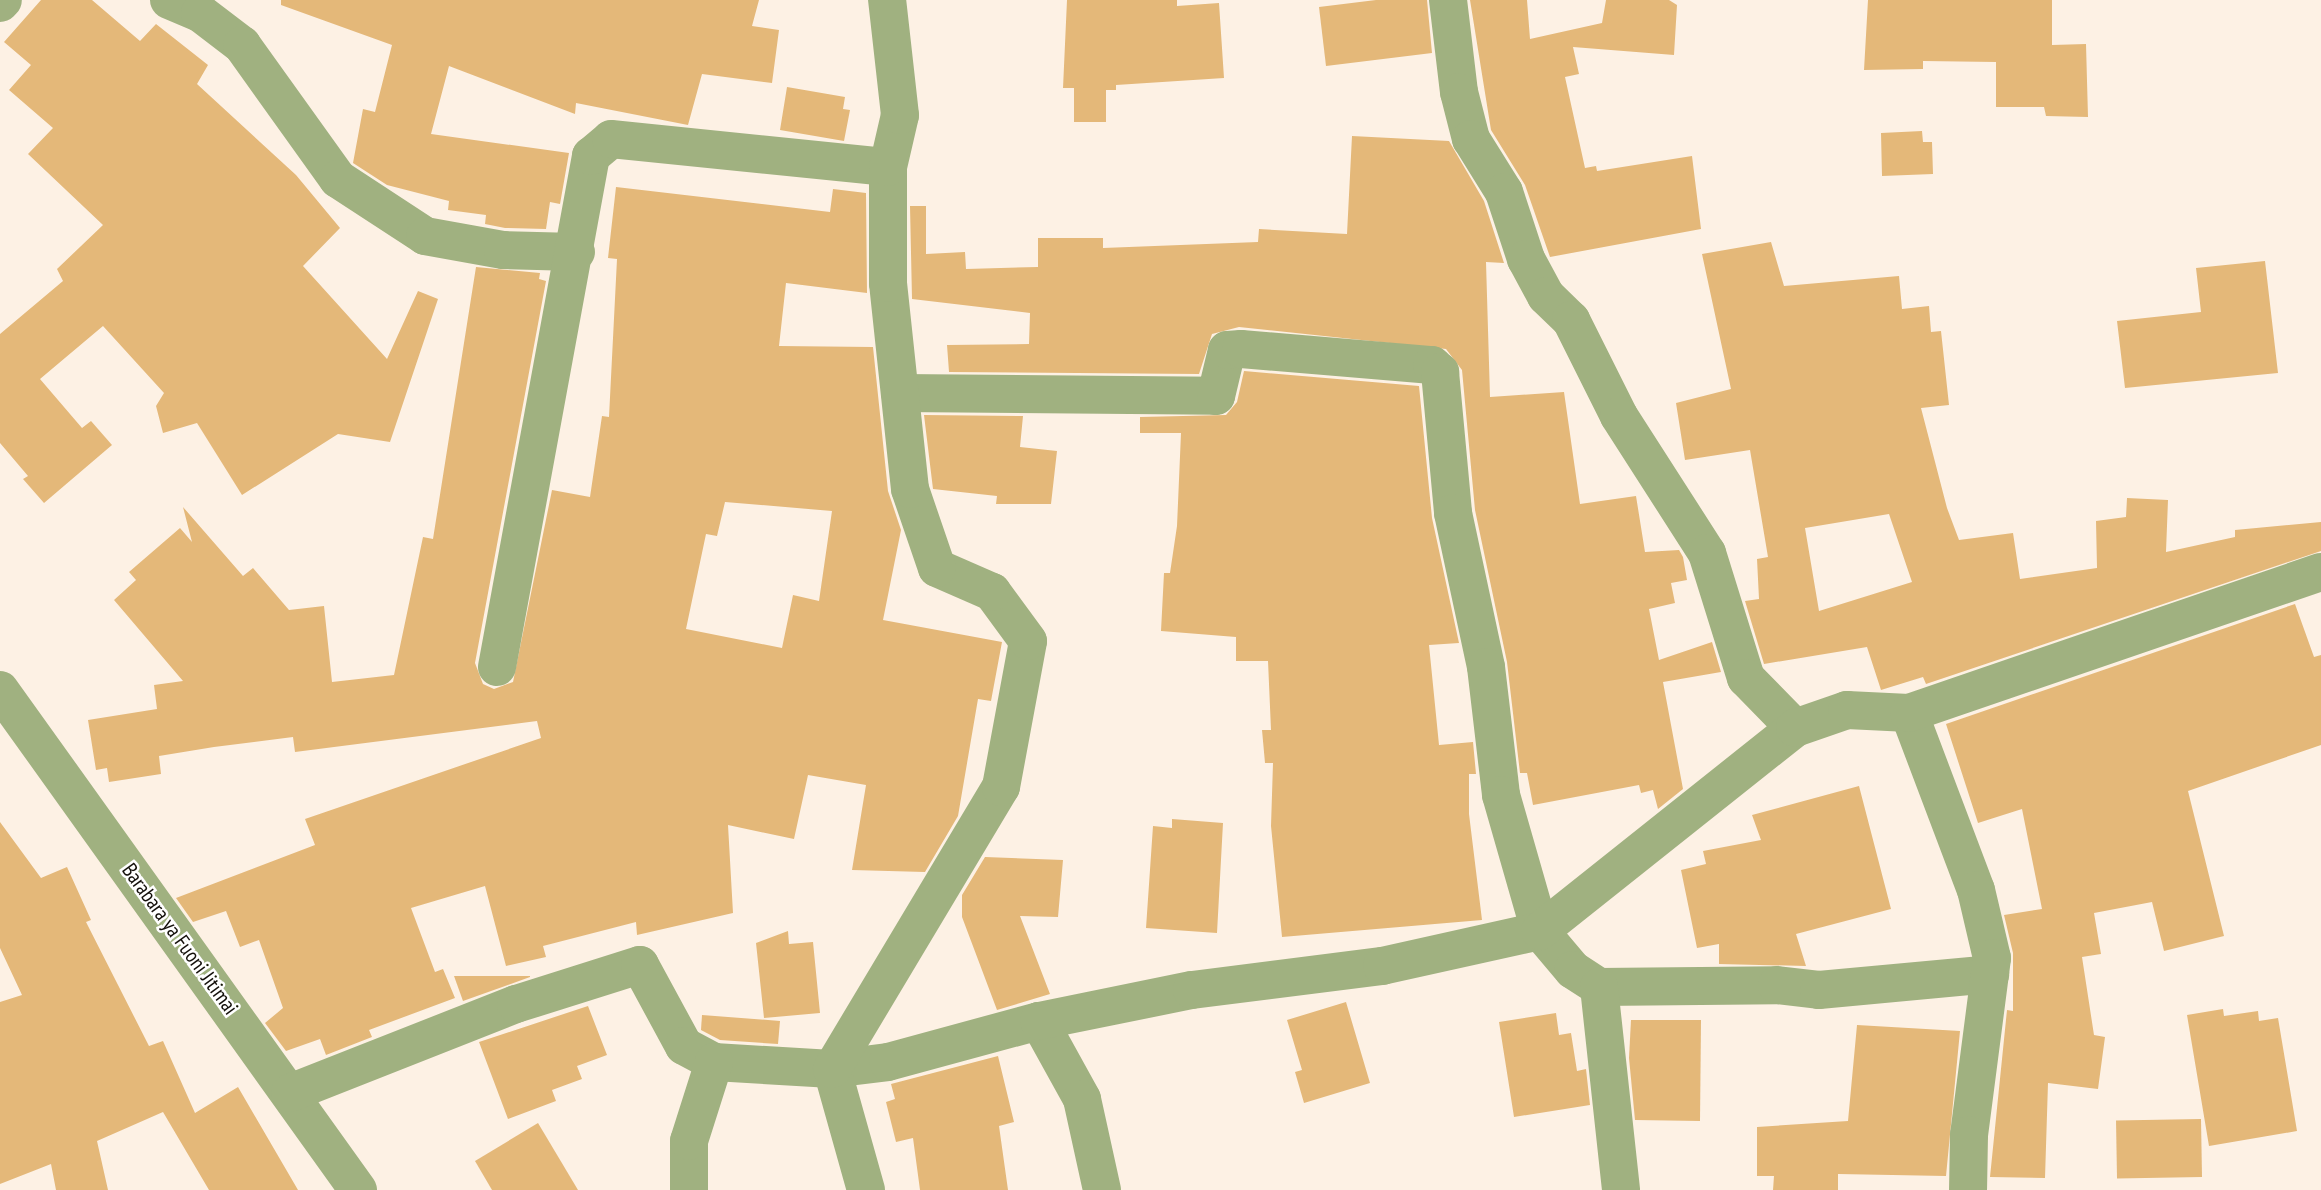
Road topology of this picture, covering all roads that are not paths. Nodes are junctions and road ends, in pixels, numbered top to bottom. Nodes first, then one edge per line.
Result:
1 (169, 0) edge
2 (887, 0) edge
3 (1448, 0) edge
4 (888, 167) junction
5 (576, 252) junction
6 (900, 393) junction
7 (2321, 572) edge
8 (497, 667) dead end
9 (0, 690) edge
10 (1909, 713) junction
11 (1795, 728) junction
12 (1540, 931) junction
13 (1990, 974) junction
14 (1599, 987) junction
15 (1039, 1021) junction
16 (714, 1062) junction
17 (832, 1069) junction
18 (290, 1093) junction
19 (358, 1190) edge
20 (689, 1190) edge
21 (866, 1190) edge
22 (1102, 1190) edge
23 (1621, 1190) edge
24 (1968, 1190) edge

1 - 5 street
2 - 4 street
3 - 11 street
4 - 5 street
4 - 6 street
5 - 8 street
6 - 12 street
6 - 17 street
7 - 10 street
9 - 18 street, Barabara ya Fuoni Jitimai
10 - 11 street
10 - 13 street
11 - 12 street
12 - 14 street
12 - 15 street
13 - 14 street
13 - 24 street
14 - 23 street
15 - 17 street
15 - 22 street
16 - 17 street
16 - 18 street
16 - 20 street
17 - 21 street
18 - 19 street, Barabara ya Fuoni Jitimai

